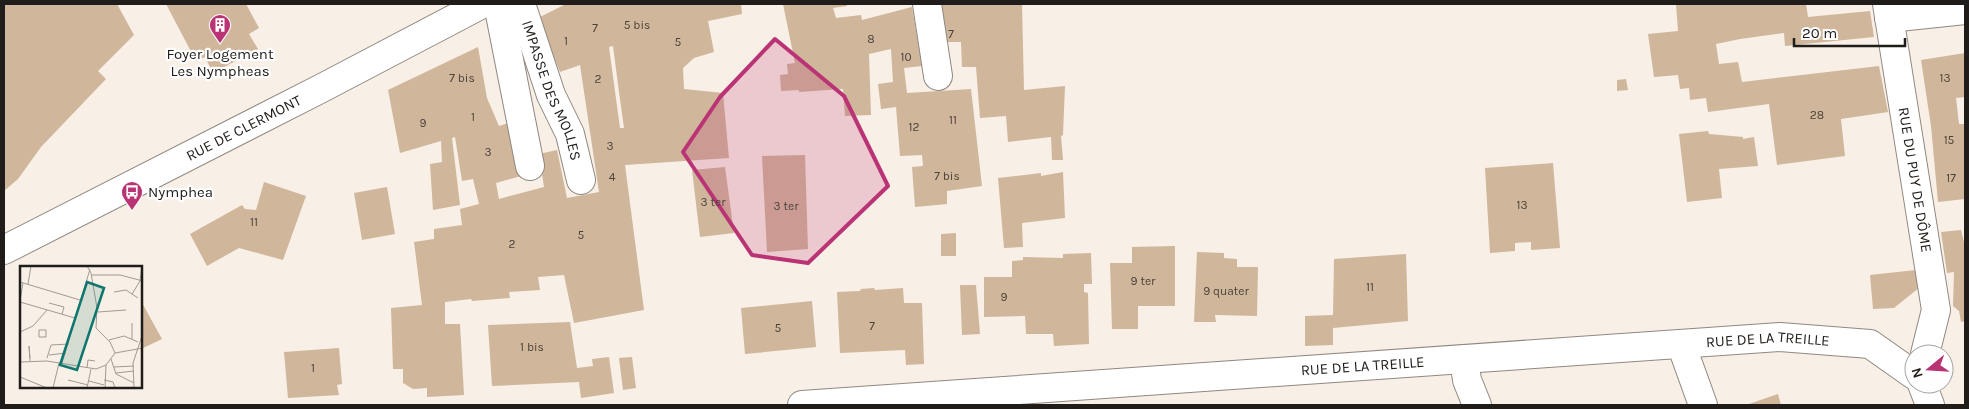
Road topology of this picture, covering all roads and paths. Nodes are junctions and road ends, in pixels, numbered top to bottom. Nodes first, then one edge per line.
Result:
1 (482, 4) edge
2 (498, 4) edge
3 (521, 4) edge
4 (927, 4) edge
5 (1965, 10) edge
6 (1888, 11) edge
7 (938, 76) dead end
8 (530, 166) dead end
9 (581, 180) dead end
10 (4, 250) edge
11 (1680, 344) junction
12 (1928, 344) edge
13 (1464, 359) junction
14 (1904, 368) edge
15 (844, 404) edge
16 (802, 405) edge
17 (1477, 405) edge
18 (1703, 405) edge

1 - 10 street, RUE DE CLERMONT
2 - 8 street
3 - 9 street, IMPASSE DES MOLLES
4 - 7 street
5 - 6 street
6 - 12 street, RUE DU PUY DE DÔME
11 - 13 street, RUE DE LA TREILLE
11 - 14 street, RUE DE LA TREILLE
11 - 18 street
13 - 15 street, RUE DE LA TREILLE
13 - 17 street
15 - 16 street, RUE DE LA TREILLE

